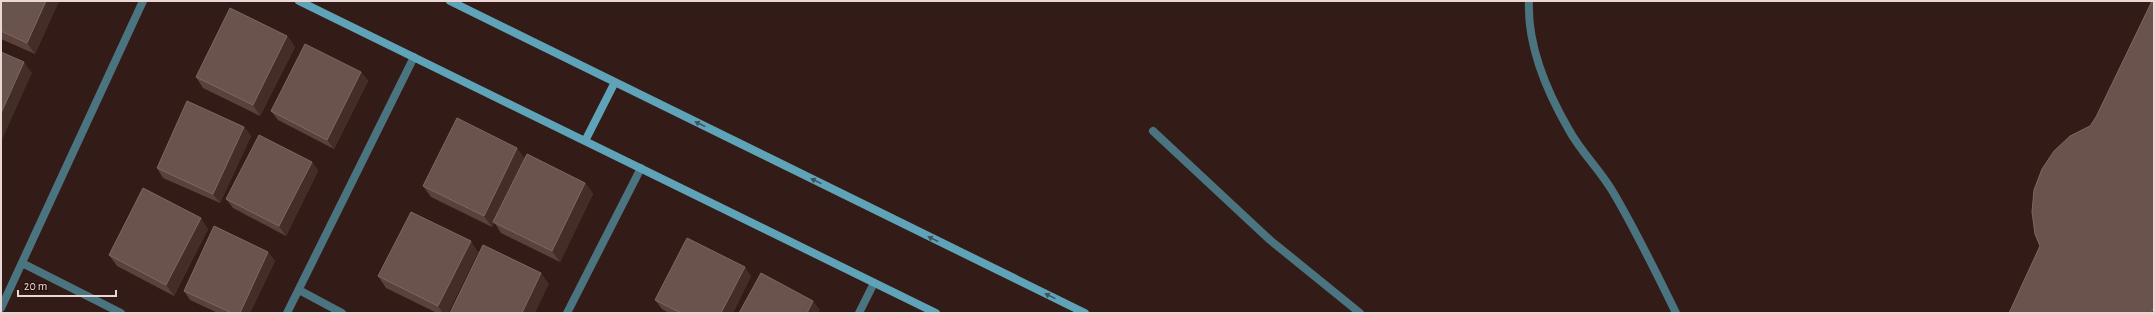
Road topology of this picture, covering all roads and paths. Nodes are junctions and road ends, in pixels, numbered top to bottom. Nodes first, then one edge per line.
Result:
1 (143, 1) edge
2 (299, 1) edge
3 (450, 1) edge
4 (1529, 1) edge
5 (414, 57) junction
6 (615, 82) junction
7 (1153, 131) dead end
8 (584, 141) junction
9 (641, 168) junction
10 (22, 263) junction
11 (874, 283) junction
12 (299, 290) junction
13 (1, 308) edge
14 (121, 313) edge
15 (288, 313) edge
16 (342, 313) edge
17 (567, 313) edge
18 (860, 313) edge
19 (936, 313) edge
20 (1085, 313) edge
21 (1360, 313) edge
22 (1676, 313) edge

1 - 10 street
2 - 5 street
3 - 6 street
4 - 22 street
5 - 8 street
5 - 12 street
6 - 8 street
20 -> 6 street
7 - 21 street
8 - 9 street
9 - 11 street
9 - 17 street
10 - 13 street
10 - 14 street
11 - 18 street
11 - 19 street
12 - 15 street
12 - 16 street

